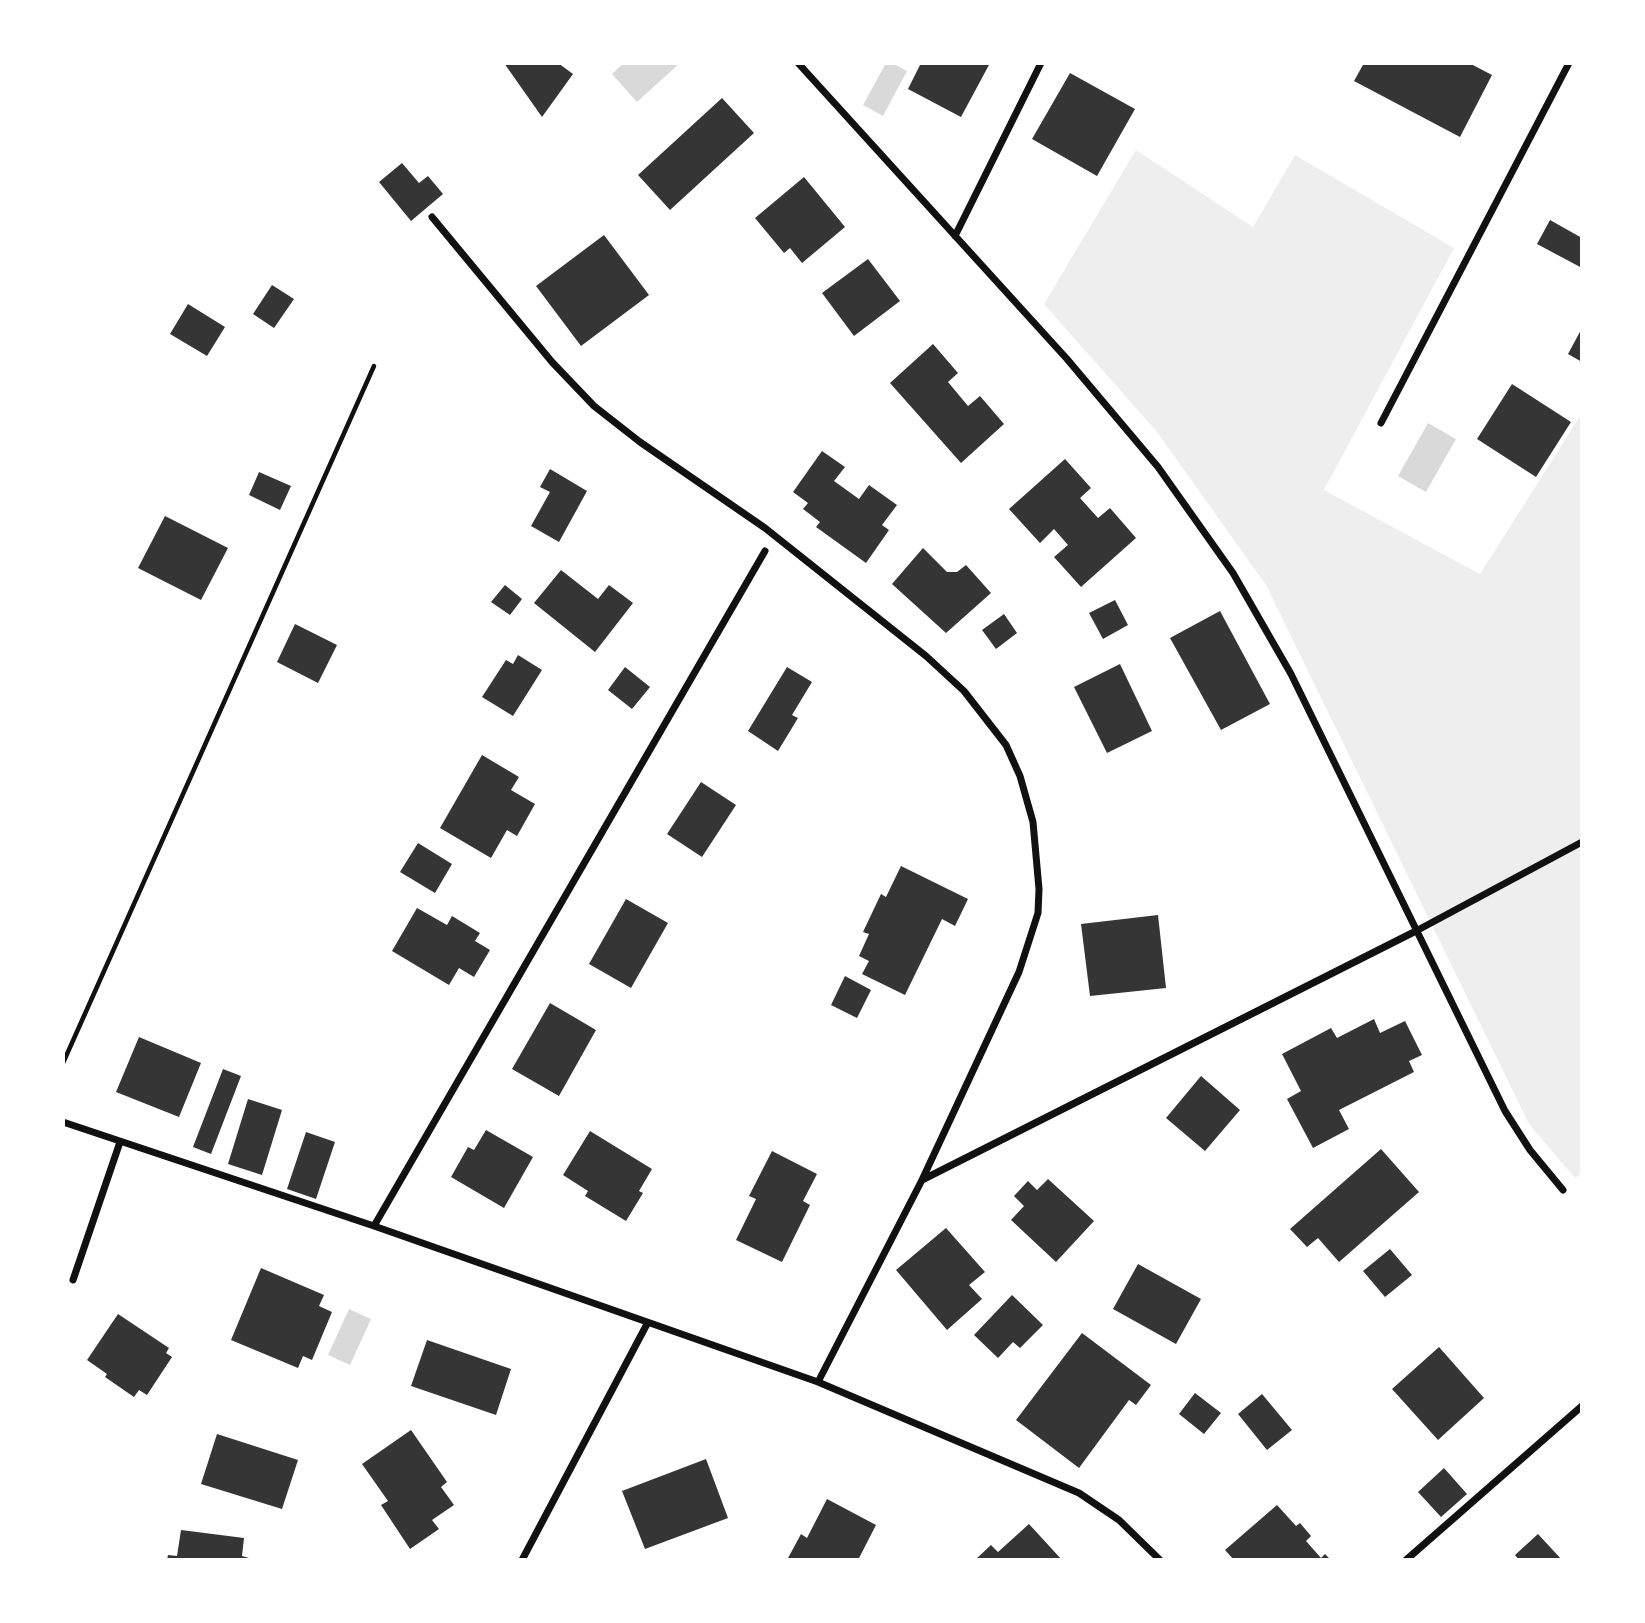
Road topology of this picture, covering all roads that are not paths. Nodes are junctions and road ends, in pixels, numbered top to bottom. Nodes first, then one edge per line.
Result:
1 (798, 63) edge
2 (1041, 63) edge
3 (1569, 63) edge
4 (432, 217) dead end
5 (956, 236) junction
6 (1381, 423) dead end
7 (765, 551) dead end
8 (1582, 842) edge
9 (1416, 931) junction
10 (63, 1122) edge
11 (120, 1142) junction
12 (922, 1181) junction
13 (1563, 1190) dead end
14 (374, 1226) junction
15 (73, 1280) dead end
16 (646, 1324) junction
17 (818, 1382) junction
18 (1582, 1406) edge
19 (522, 1560) edge
20 (1160, 1560) edge
21 (1406, 1560) edge

1 - 5 street
2 - 5 street
3 - 6 street
4 - 12 street
5 - 9 street
7 - 14 street
8 - 9 street
9 - 12 street
9 - 13 street
10 - 11 street
11 - 14 street
11 - 15 street
12 - 17 street
14 - 16 street
16 - 17 street
16 - 19 street
17 - 20 street
18 - 21 street

